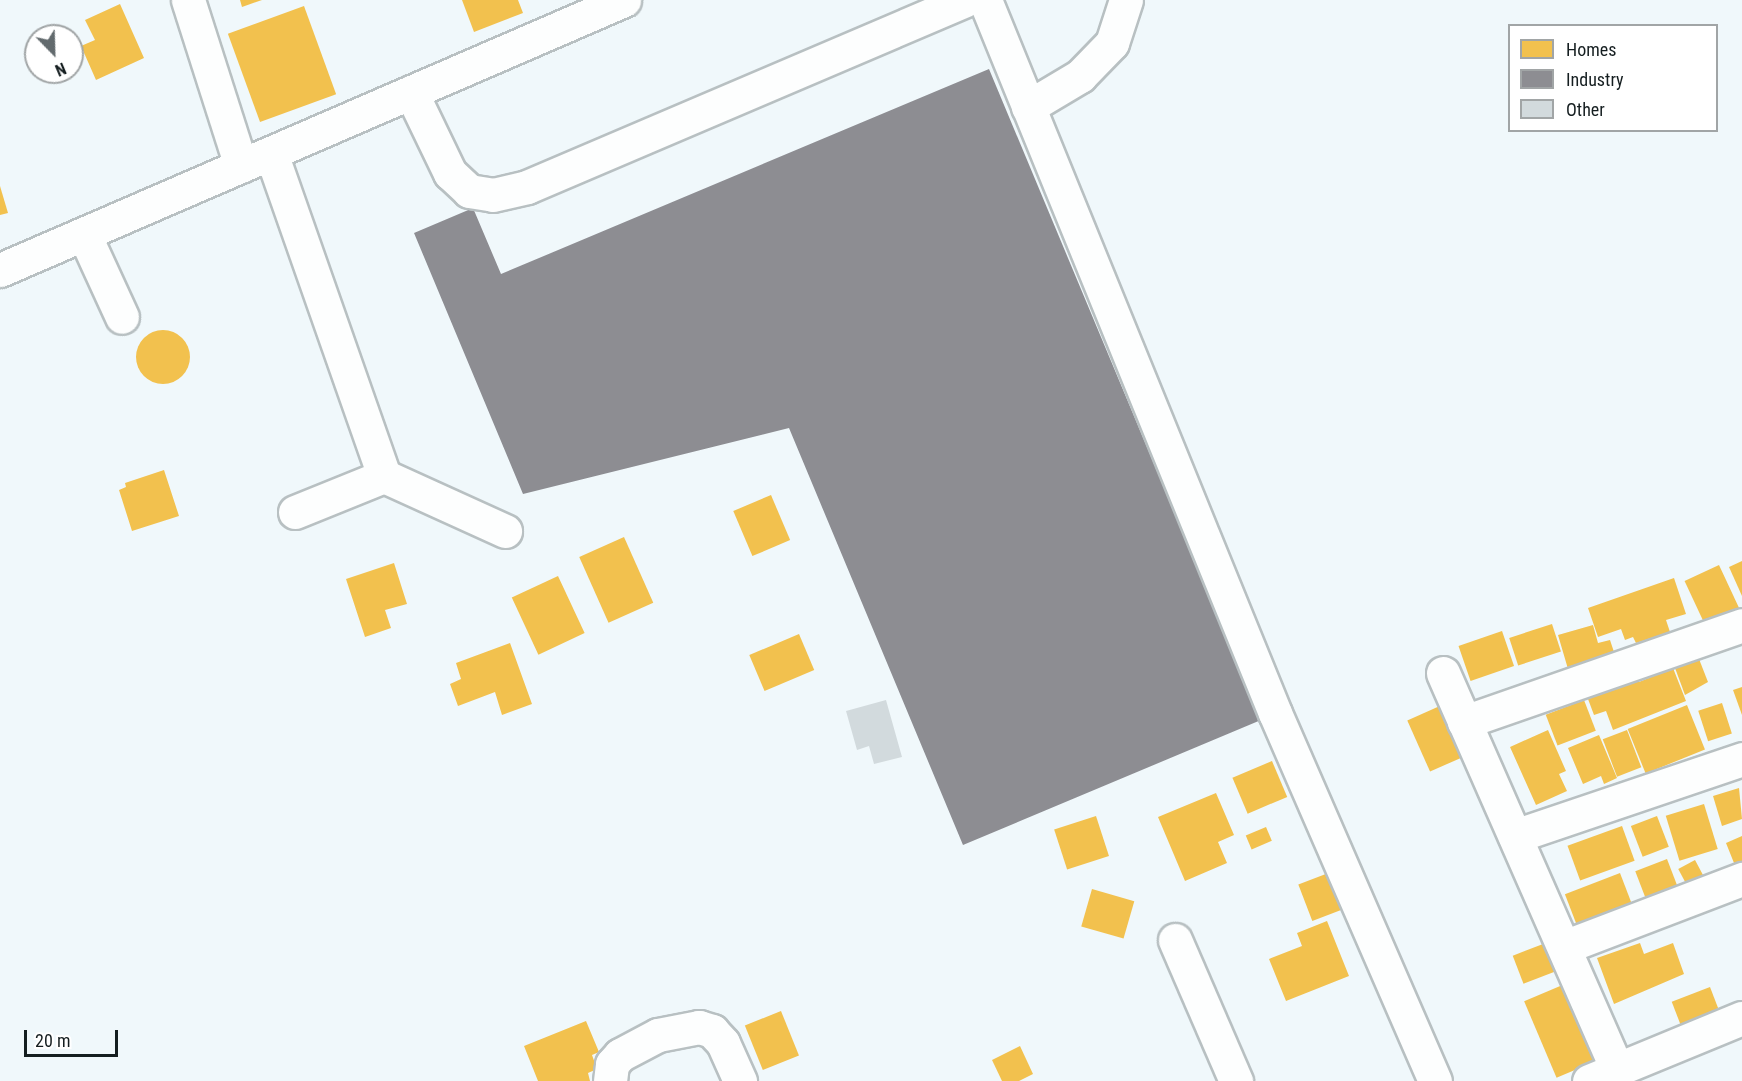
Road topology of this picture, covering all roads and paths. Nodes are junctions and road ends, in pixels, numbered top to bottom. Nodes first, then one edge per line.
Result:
1 (188, 0) edge
2 (624, 0) edge
3 (965, 0) edge
4 (985, 0) edge
5 (1126, 0) edge
6 (411, 92) junction
7 (1028, 107) junction
8 (271, 153) junction
9 (241, 166) junction
10 (84, 234) junction
11 (0, 270) edge
12 (122, 316) dead end
13 (384, 476) junction
14 (295, 512) dead end
15 (505, 531) dead end
16 (1742, 625) edge
17 (1443, 673) dead end
18 (1464, 722) junction
19 (1742, 759) edge
20 (1515, 836) junction
21 (1742, 879) edge
22 (1175, 940) dead end
23 (1564, 947) junction
24 (1742, 1018) edge
25 (1603, 1074) edge
26 (610, 1081) edge
27 (740, 1081) edge
28 (1236, 1081) edge
29 (1435, 1081) edge

1 - 9 street
2 - 6 street
3 - 6 street
4 - 7 street
5 - 7 street
6 - 8 street
7 - 29 street
8 - 9 street
8 - 13 street
9 - 10 street
10 - 11 street
10 - 12 street
13 - 14 street
13 - 15 street
16 - 18 street
17 - 18 street
18 - 20 street
19 - 20 street
20 - 23 street
21 - 23 street
22 - 28 street
23 - 25 street
24 - 25 street
26 - 27 street

